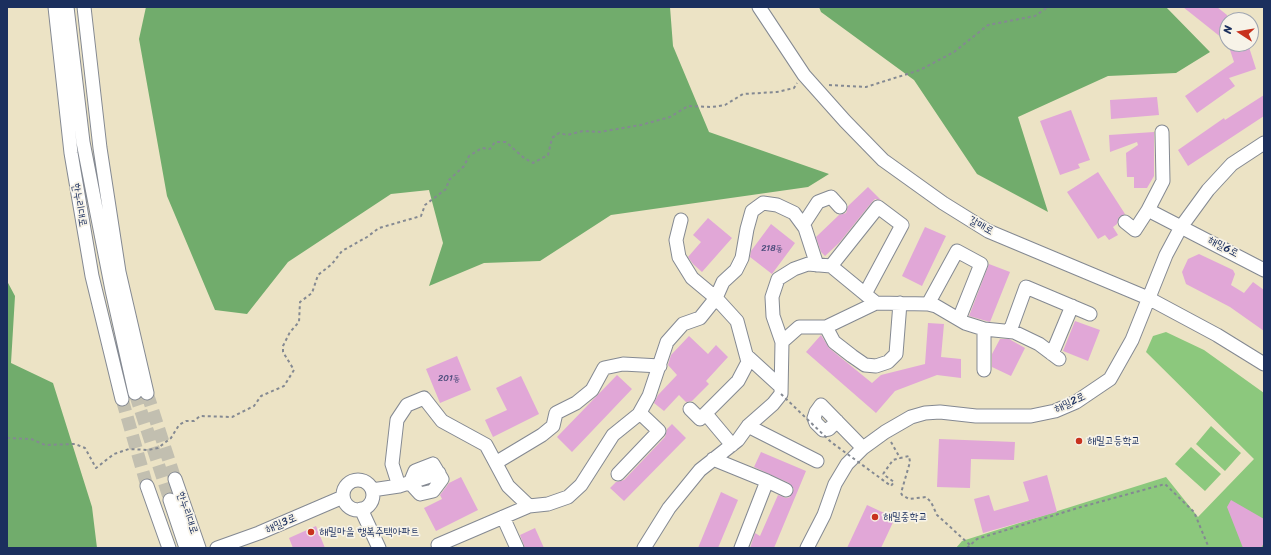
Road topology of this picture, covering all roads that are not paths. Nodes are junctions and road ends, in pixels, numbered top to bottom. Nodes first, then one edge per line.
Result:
1 (55, 7) edge
2 (67, 7) edge
3 (84, 7) edge
4 (759, 7) edge
5 (1162, 132) dead end
6 (1264, 144) edge
7 (840, 206) dead end
8 (1148, 210) junction
9 (681, 220) dead end
10 (1125, 222) dead end
11 (803, 225) junction
12 (1181, 227) junction
13 (817, 265) junction
14 (831, 266) junction
15 (1264, 270) edge
16 (865, 294) junction
17 (716, 298) junction
18 (1148, 298) junction
19 (876, 303) junction
20 (900, 303) junction
21 (928, 304) junction
22 (1072, 306) junction
23 (1090, 314) dead end
24 (959, 319) junction
25 (826, 327) junction
26 (984, 329) junction
27 (1010, 331) junction
28 (782, 342) junction
29 (746, 355) junction
30 (1264, 364) edge
31 (660, 366) junction
32 (984, 370) dead end
33 (781, 391) junction
34 (122, 399) tunnel mouth
35 (690, 409) dead end
36 (640, 413) junction
37 (706, 414) junction
38 (837, 422) dead end
39 (748, 426) junction
40 (732, 445) junction
41 (863, 448) junction
42 (713, 459) junction
43 (817, 461) dead end
44 (497, 462) junction
45 (439, 473) dead end
46 (618, 474) dead end
47 (175, 479) tunnel mouth
48 (768, 482) junction
49 (404, 484) junction
50 (147, 486) tunnel mouth
51 (372, 490) junction
52 (786, 490) dead end
53 (343, 496) junction
54 (170, 500) tunnel mouth
55 (529, 506) junction
56 (361, 509) junction
57 (503, 517) junction
58 (646, 547) edge
59 (169, 548) edge
60 (186, 548) edge
61 (199, 548) edge
62 (217, 548) edge
63 (380, 548) edge
64 (440, 548) edge
65 (517, 548) edge
66 (741, 548) edge
67 (807, 548) edge

1 - 34 street, 한누리대로
2 - 3 street
4 - 18 street, 갈매로
5 - 8 street
6 - 12 street, 해밀2로
7 - 11 street
8 - 10 street
8 - 12 street, 해밀6로
9 - 17 street
11 - 13 street
11 - 17 street
12 - 15 street, 해밀6로
12 - 18 street, 해밀2로
13 - 14 street
13 - 28 street
14 - 16 street
14 - 16 street
16 - 19 street
17 - 29 street
17 - 31 street
18 - 30 street, 갈매로
18 - 41 street, 해밀2로
19 - 20 street
19 - 25 street
20 - 21 street
20 - 25 street
21 - 24 street
21 - 24 street
22 - 23 street
22 - 27 street
22 - 27 street
24 - 26 street
25 - 28 street
26 - 27 street
26 - 32 street
28 - 33 street
29 - 33 street
29 - 37 street
31 - 36 street
31 - 44 street
33 - 39 street
35 - 37 street
36 - 46 street
36 - 55 street
37 - 40 street
38 - 41 street
39 - 40 street
39 - 43 street
40 - 42 street
41 - 67 street, 해밀2로
42 - 48 street
42 - 58 street
44 - 49 street
44 - 55 street
45 - 49 street
47 - 61 street, 한누리대로
48 - 52 street
48 - 66 street
49 - 51 street
50 - 59 street
51 - 53 street
51 - 56 street
53 - 56 street
53 - 62 street, 해밀3로
54 - 60 street
55 - 57 street
56 - 63 street
57 - 64 street
57 - 65 street

